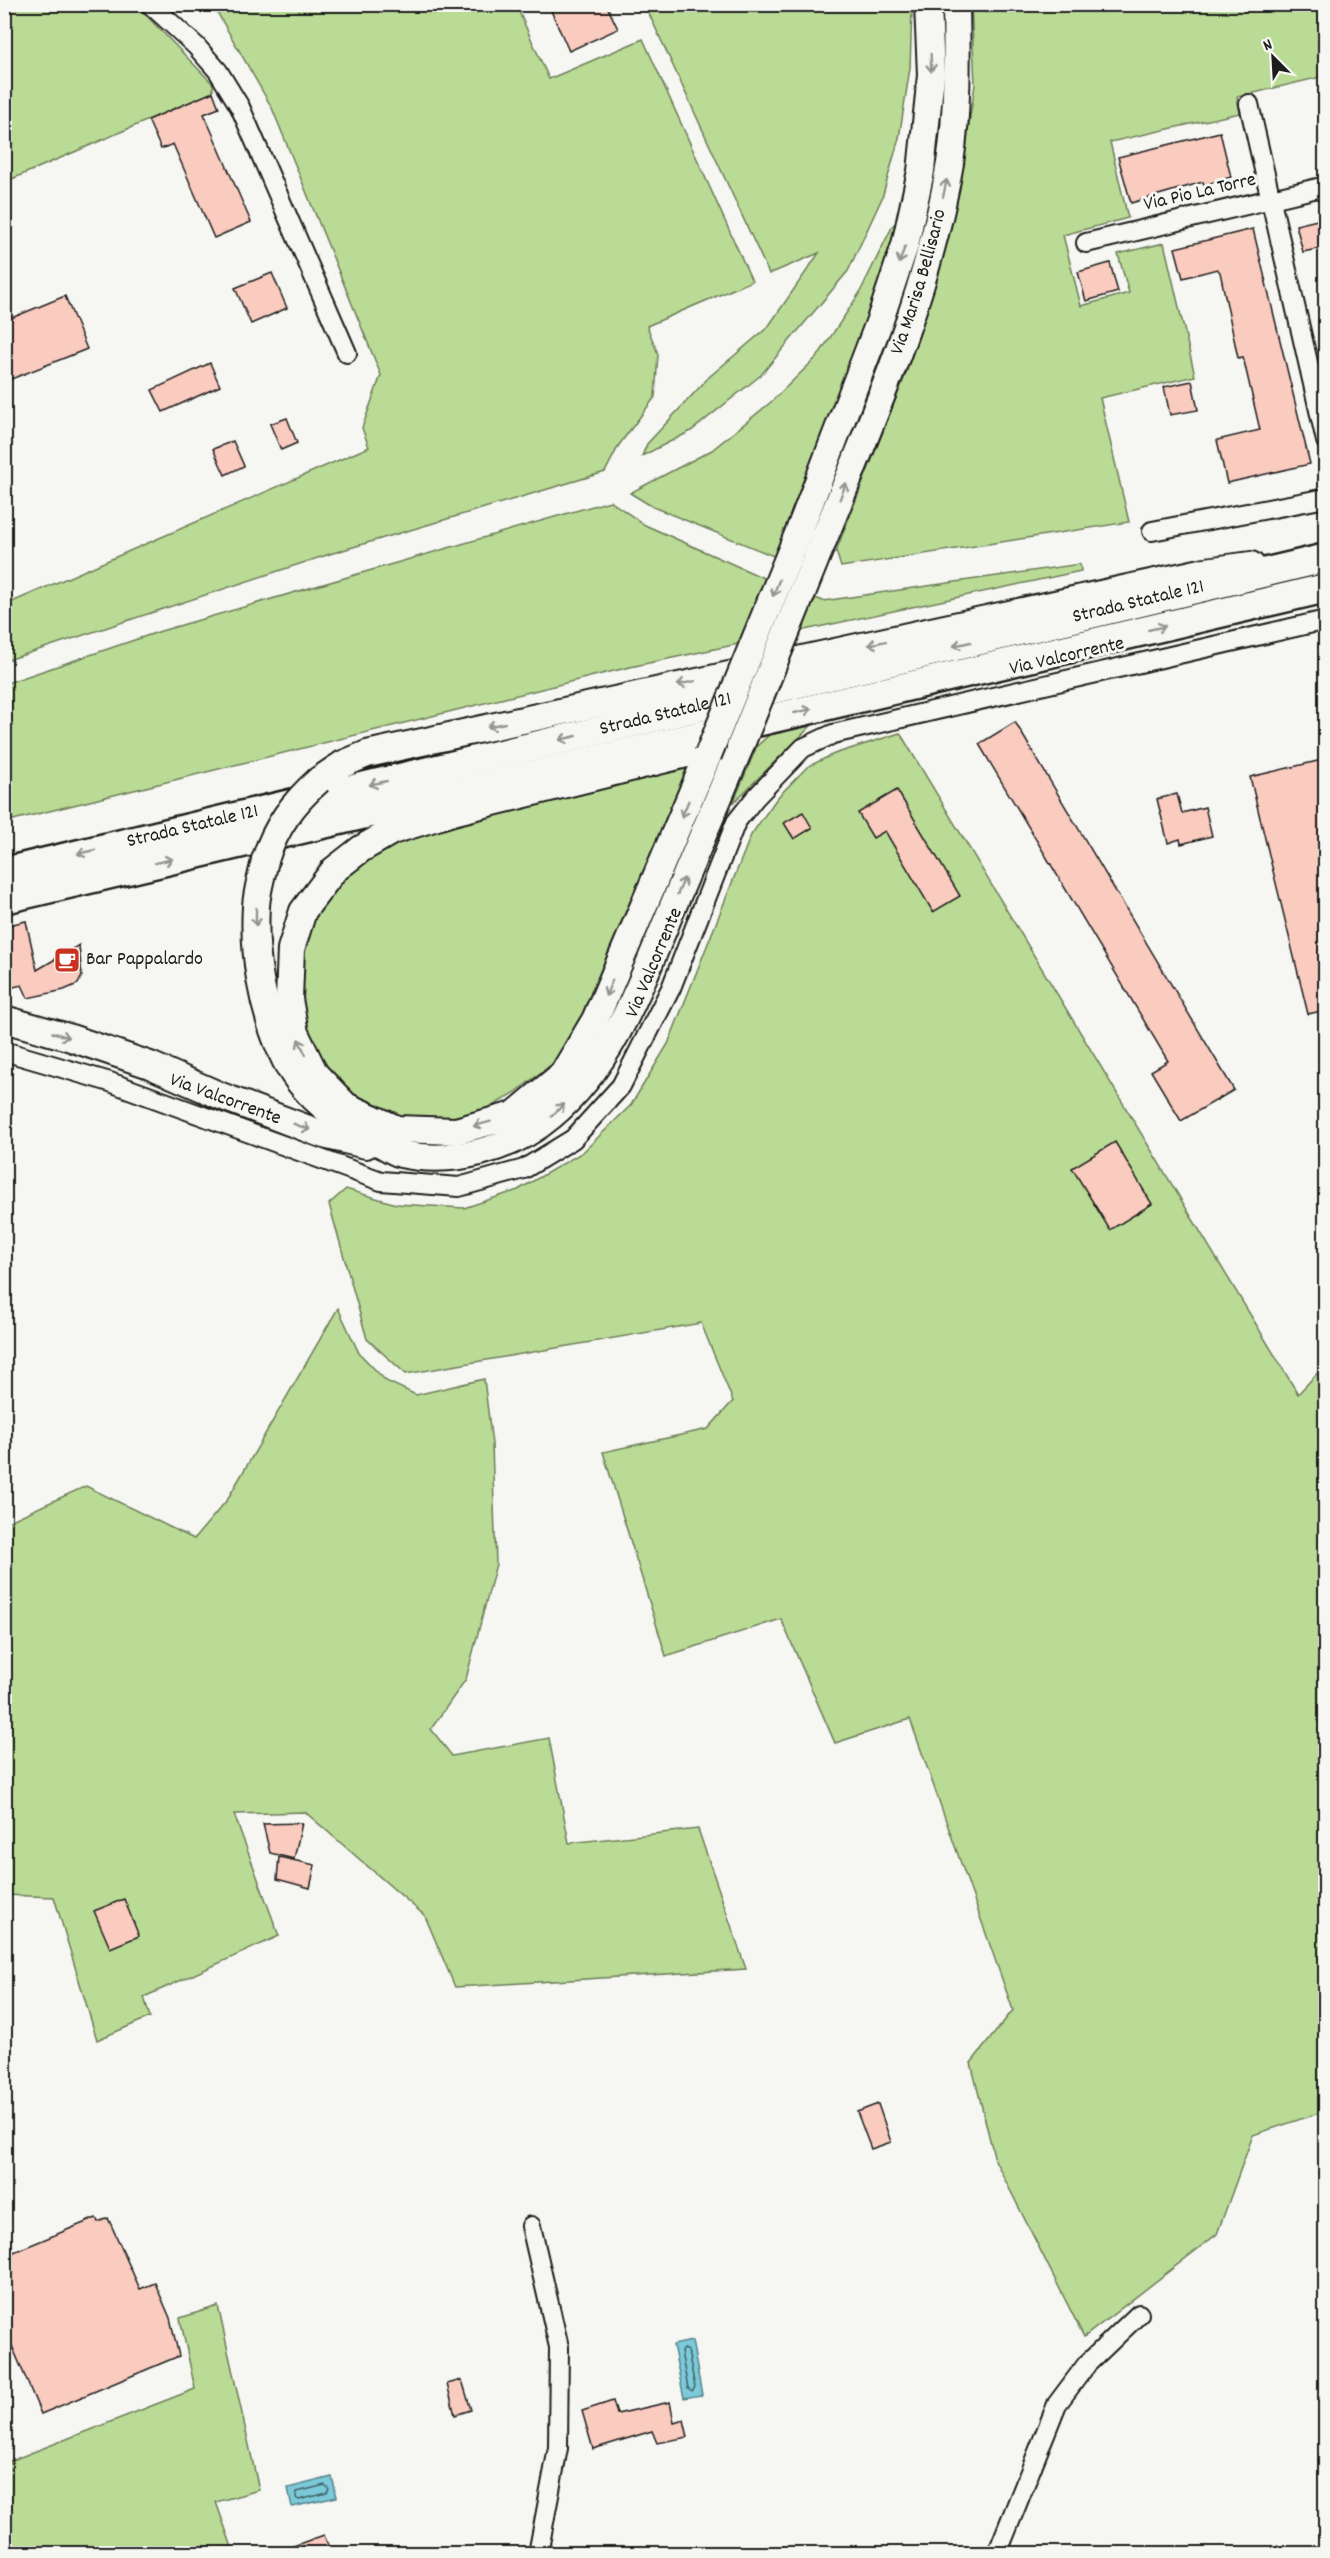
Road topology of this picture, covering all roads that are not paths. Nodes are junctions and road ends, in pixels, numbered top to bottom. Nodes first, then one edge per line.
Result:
1 (150, 4) edge
2 (928, 4) edge
3 (956, 4) edge
4 (1249, 104) dead end
5 (1326, 186) edge
6 (1271, 199) junction
7 (1086, 243) dead end
8 (347, 353) dead end
9 (1326, 441) edge
10 (1326, 498) edge
11 (1152, 531) dead end
12 (1326, 556) edge
13 (1326, 588) edge
14 (1326, 620) edge
15 (768, 719) junction
16 (4, 872) edge
17 (4, 899) edge
18 (4, 1019) edge
19 (4, 1051) edge
20 (399, 1153) junction
21 (531, 2226) dead end
22 (1138, 2313) dead end
23 (538, 2553) edge
24 (998, 2553) edge

1 - 8 street
2 -> 15 main road, Via Marisa Bellisario, bridge
20 -> 3 main road, Via Marisa Bellisario, bridge
4 - 6 street
5 - 6 street, Via Pio La Torre
6 - 7 street, Via Pio La Torre
6 - 9 street
10 - 11 street
12 -> 16 main road, Strada Statale 121
12 -> 20 main road, bridge
15 -> 13 main road, Strada Statale 121
14 - 19 street, Via Valcorrente
17 -> 15 main road, Strada Statale 121
18 -> 20 main road, Via Marisa Bellisario
21 - 23 street
22 - 24 street

